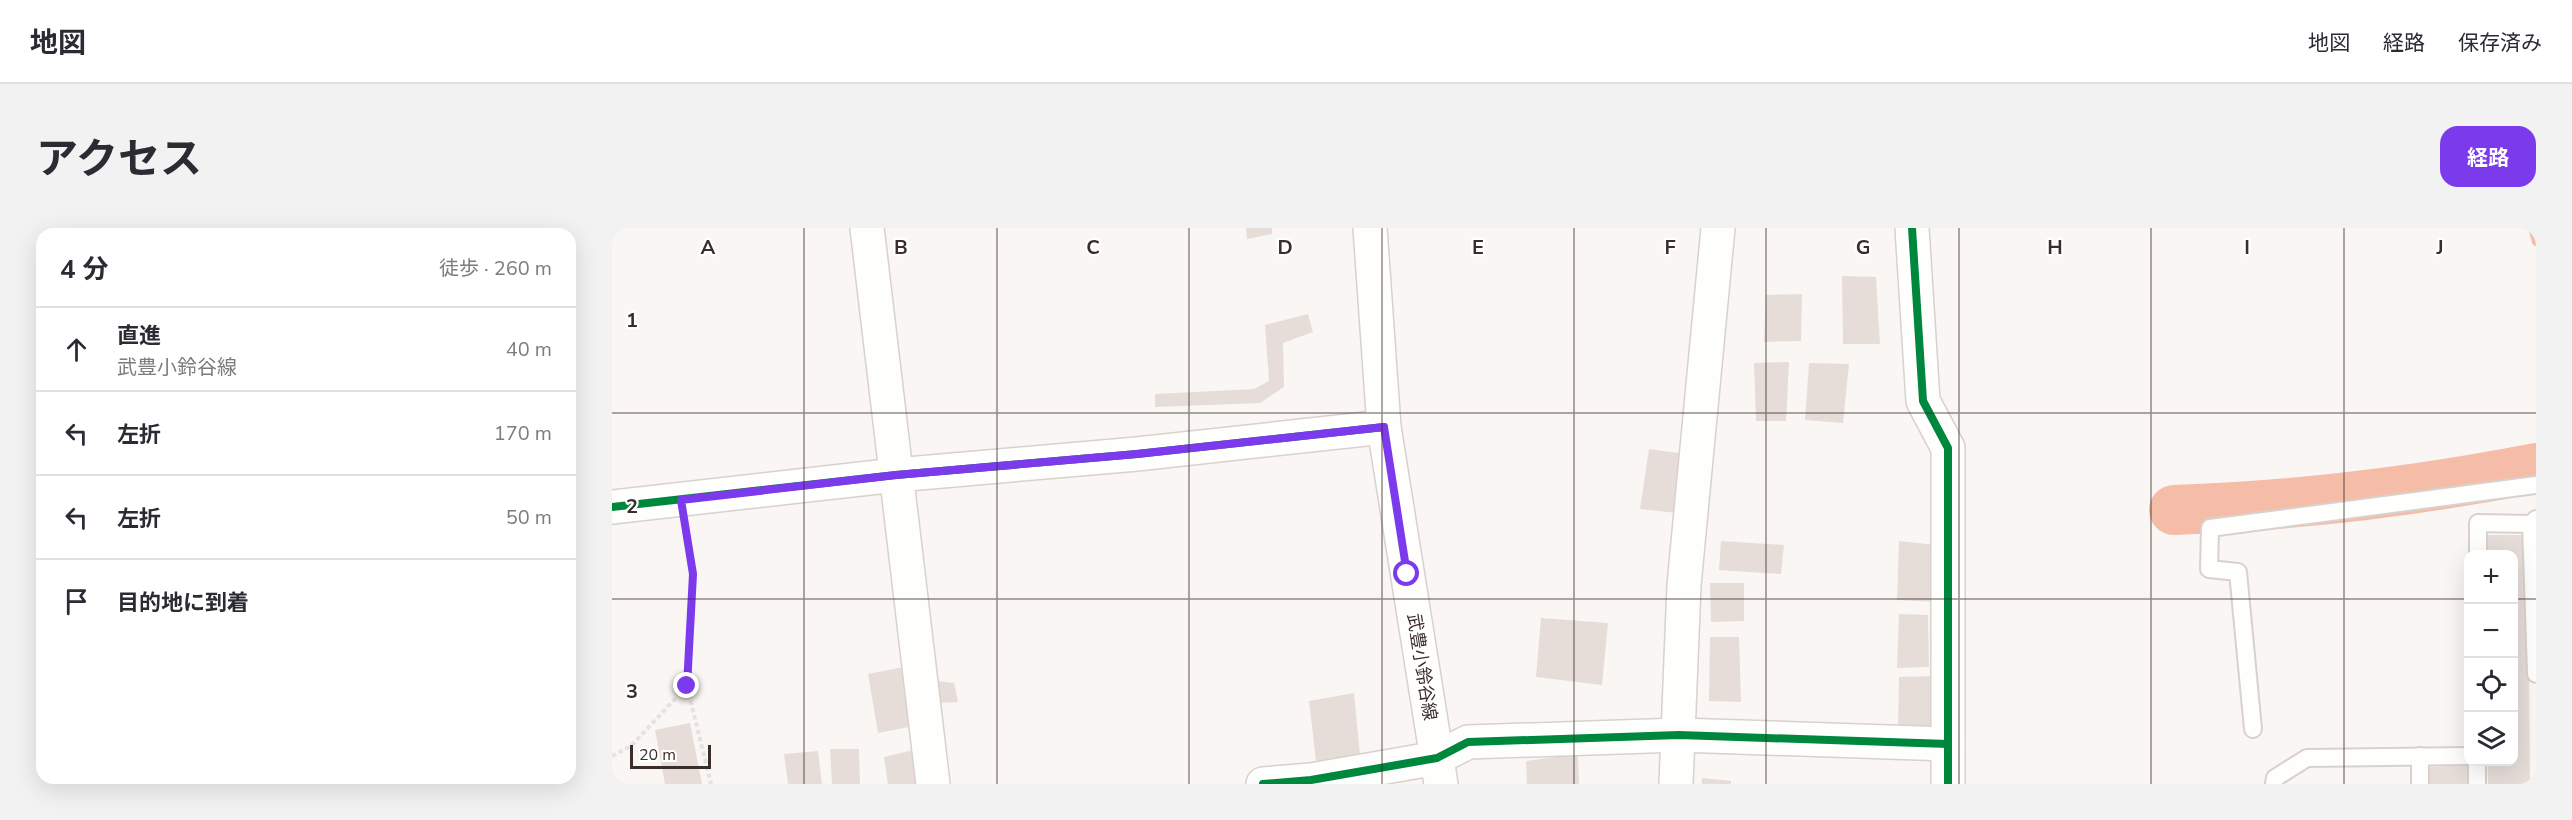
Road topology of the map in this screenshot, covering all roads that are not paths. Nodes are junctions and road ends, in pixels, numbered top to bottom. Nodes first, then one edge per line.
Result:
1 (867, 228) edge
2 (1370, 228) edge
3 (1718, 228) edge
4 (1912, 228) edge
5 (1384, 427) junction
6 (896, 475) junction
7 (2536, 485) edge
8 (612, 507) edge
9 (2534, 521) edge
10 (2478, 550) edge
11 (2536, 633) edge
12 (2536, 674) edge
13 (2253, 729) dead end
14 (1679, 735) junction
15 (1948, 744) junction
16 (2420, 756) junction
17 (2464, 756) edge
18 (2477, 766) edge
19 (1439, 771) edge
20 (933, 784) edge
21 (1263, 784) edge
22 (1676, 784) edge
23 (1948, 784) edge
24 (2274, 784) edge
25 (2420, 784) edge
26 (2477, 784) edge

1 - 6 street
2 - 5 street, 武豊小鈴谷線
3 - 14 street
4 - 15 street
5 - 6 street
5 - 19 street, 武豊小鈴谷線
6 - 8 street
6 - 20 street
7 - 13 lane
9 - 10 lane
9 - 11 lane
11 - 12 lane
14 - 15 street
14 - 19 street
14 - 22 street
15 - 23 street
16 - 17 lane
16 - 24 lane
16 - 25 lane
18 - 26 lane
19 - 21 street

